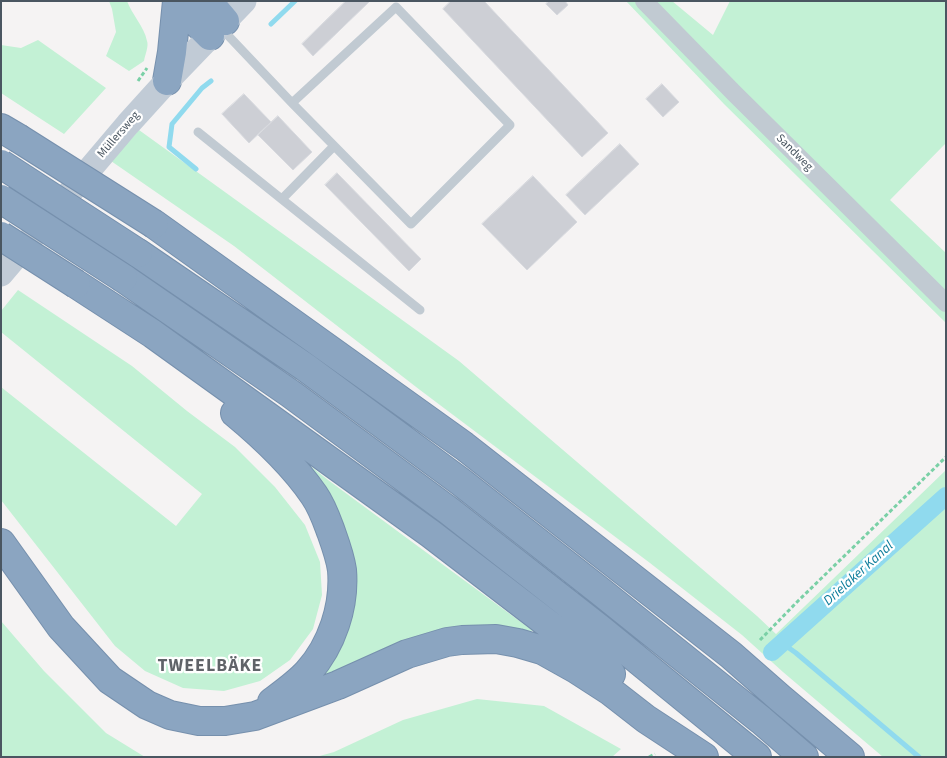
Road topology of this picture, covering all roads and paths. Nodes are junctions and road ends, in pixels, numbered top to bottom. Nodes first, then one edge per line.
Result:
1 (244, 1) edge
2 (644, 1) edge
3 (177, 2) edge
4 (215, 21) edge
5 (167, 81) junction
6 (292, 103) junction
7 (198, 132) dead end
8 (9, 133) edge
9 (334, 146) junction
10 (1, 164) edge
11 (1, 199) edge
12 (282, 199) junction
13 (1, 236) edge
14 (1, 274) edge
15 (946, 303) edge
16 (420, 310) dead end
17 (153, 334) junction
18 (946, 457) edge
19 (1, 543) edge
20 (760, 640) dead end
21 (255, 716) junction
22 (655, 754) dead end
23 (649, 757) edge
24 (704, 757) edge
25 (710, 757) edge
26 (757, 757) edge
27 (804, 757) edge
28 (850, 757) edge

1 - 4 main road, Müllersweg
2 - 15 street, Sandweg
3 - 4 highway
3 - 5 highway
4 - 5 main road, Müllersweg
4 - 6 lane
5 - 14 main road, Müllersweg
6 - 9 lane
6 - 9 lane
7 - 12 lane
8 - 28 highway, bridge
9 - 12 lane
10 - 27 highway, bridge
11 - 26 highway, bridge
12 - 16 lane
13 - 17 highway, bridge
17 - 21 highway
17 - 25 highway
18 - 20 path
19 - 21 highway
21 - 24 highway
22 - 23 path

